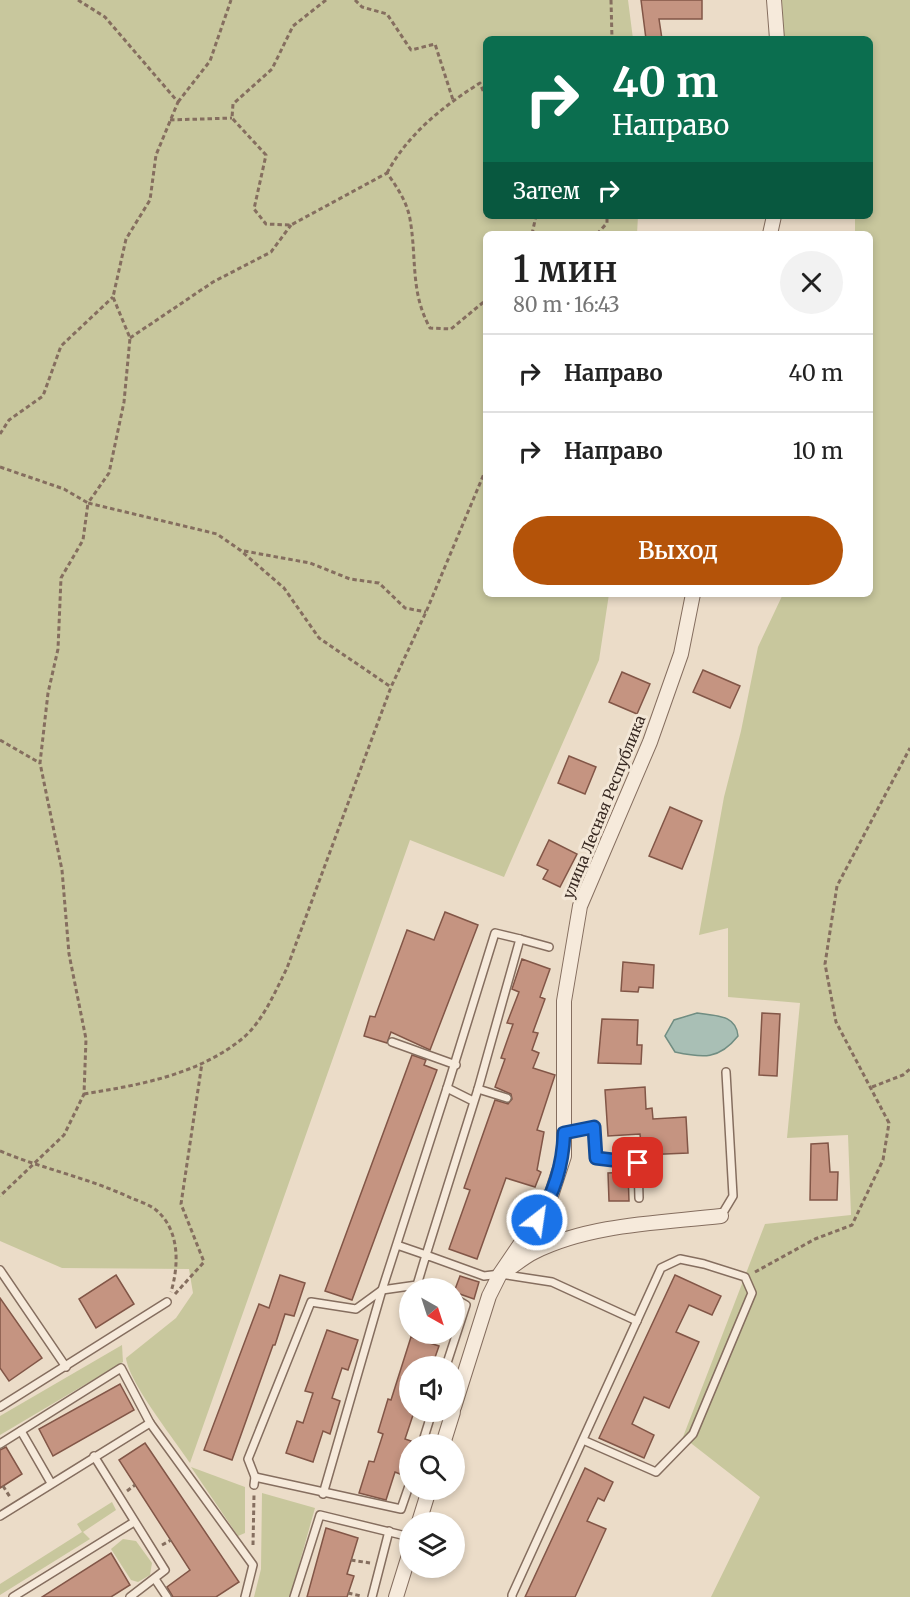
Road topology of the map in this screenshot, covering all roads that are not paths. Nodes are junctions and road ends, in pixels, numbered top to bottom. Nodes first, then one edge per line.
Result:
1 (774, 0) edge
2 (777, 36) edge
3 (692, 597) edge
4 (520, 939) junction
5 (549, 947) dead end
6 (392, 1042) dead end
7 (456, 1065) junction
8 (726, 1072) dead end
9 (447, 1088) junction
10 (478, 1089) junction
11 (507, 1098) dead end
12 (473, 1101) junction
13 (564, 1133) junction
14 (639, 1198) dead end
15 (721, 1216) joint
16 (396, 1245) junction
17 (426, 1255) junction
18 (0, 1270) edge
19 (500, 1274) junction
20 (419, 1278) edge
21 (399, 1288) edge
22 (382, 1290) junction
23 (167, 1302) road end
24 (637, 1321) junction
25 (66, 1367) junction
26 (465, 1372) edge
27 (0, 1407) edge
28 (150, 1423) junction
29 (21, 1431) junction
30 (583, 1440) junction
31 (0, 1444) edge
32 (94, 1456) junction
33 (51, 1483) junction
34 (323, 1494) junction
35 (404, 1500) edge
36 (0, 1516) edge
37 (134, 1522) junction
38 (389, 1531) junction
39 (399, 1534) edge
40 (402, 1578) edge
41 (155, 1579) junction
42 (13, 1597) edge
43 (130, 1597) edge
44 (167, 1597) edge
45 (245, 1597) edge
46 (294, 1597) edge
47 (370, 1597) edge
48 (396, 1597) edge
49 (512, 1597) edge

1 - 2 street
3 - 13 street, улица Лесная Республика
4 - 5 lane
4 - 7 lane
4 - 10 lane
6 - 7 lane
7 - 9 lane
8 - 15 lane
9 - 12 lane
9 - 16 lane
10 - 11 lane
10 - 12 lane
12 - 17 lane
13 - 14 lane
13 - 19 street, улица Лесная Республика
15 - 19 street
16 - 17 lane
16 - 22 lane
17 - 19 lane
17 - 20 lane
18 - 25 lane
19 - 24 lane
19 - 26 street, улица Лесная Республика
21 - 22 lane
22 - 34 lane
22 - 34 lane
23 - 25 lane
24 - 30 lane
24 - 30 lane
25 - 27 lane
28 - 29 lane
28 - 32 lane
28 - 45 lane
29 - 31 lane
29 - 33 lane
30 - 49 lane
32 - 33 lane
32 - 37 lane
33 - 36 lane
34 - 35 lane
37 - 41 lane
37 - 42 lane
38 - 39 lane
38 - 46 lane
38 - 47 lane
40 - 48 street
41 - 43 lane
41 - 44 lane

